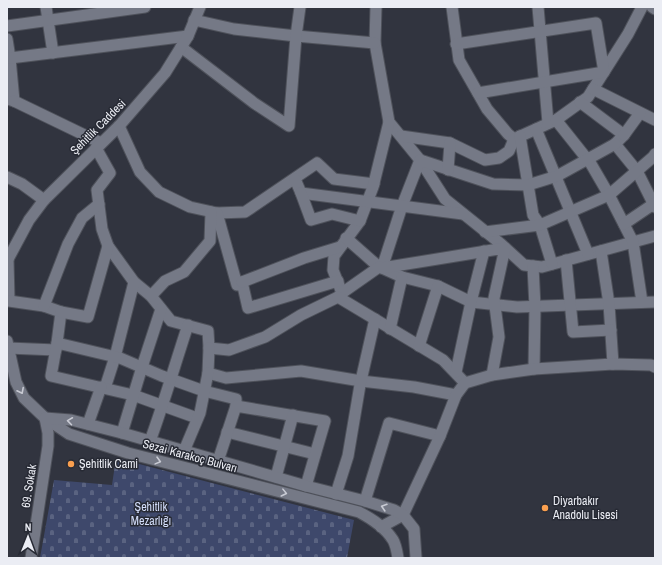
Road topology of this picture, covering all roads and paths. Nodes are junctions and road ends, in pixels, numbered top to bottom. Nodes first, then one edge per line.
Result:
1 (46, 7) edge
2 (145, 7) edge
3 (200, 7) edge
4 (300, 7) edge
5 (376, 7) edge
6 (452, 7) edge
7 (538, 7) edge
8 (642, 7) edge
9 (652, 7) edge
10 (655, 9) edge
11 (48, 20) junction
12 (194, 20) junction
13 (7, 26) edge
14 (540, 31) junction
15 (188, 36) junction
16 (296, 36) junction
17 (7, 39) edge
18 (375, 43) junction
19 (456, 44) junction
20 (181, 47) junction
21 (53, 53) junction
22 (10, 58) junction
23 (604, 72) junction
24 (544, 82) junction
25 (593, 89) junction
26 (478, 93) junction
27 (11, 100) edge
28 (580, 102) junction
29 (640, 113) junction
30 (655, 120) edge
31 (389, 122) junction
32 (552, 122) junction
33 (119, 126) junction
34 (536, 129) junction
35 (624, 135) junction
36 (401, 136) junction
37 (517, 137) junction
38 (450, 142) junction
39 (615, 144) junction
40 (99, 145) junction
41 (655, 154) edge
42 (587, 159) junction
43 (420, 160) junction
44 (448, 170) junction
45 (637, 171) junction
46 (556, 176) junction
47 (7, 177) edge
48 (295, 179) junction
49 (374, 184) junction
50 (528, 185) junction
51 (301, 193) junction
52 (610, 195) junction
53 (44, 200) junction
54 (367, 201) junction
55 (99, 204) junction
56 (655, 205) edge
57 (402, 206) junction
58 (571, 211) junction
59 (214, 213) junction
60 (464, 214) junction
61 (360, 221) junction
62 (540, 224) junction
63 (624, 224) junction
64 (485, 232) junction
65 (655, 236) edge
66 (343, 242) junction
67 (633, 242) junction
68 (108, 246) junction
69 (505, 248) junction
70 (484, 251) junction
71 (600, 251) junction
72 (588, 254) junction
73 (7, 260) edge
74 (566, 260) junction
75 (552, 264) junction
76 (532, 266) junction
77 (380, 267) junction
78 (402, 277) junction
79 (338, 281) junction
80 (134, 282) junction
81 (242, 282) junction
82 (438, 286) junction
83 (340, 295) junction
84 (150, 296) junction
85 (8, 301) edge
86 (471, 302) junction
87 (642, 302) junction
88 (655, 302) edge
89 (609, 304) junction
90 (495, 305) junction
91 (571, 305) junction
92 (44, 306) junction
93 (535, 307) junction
94 (161, 309) junction
95 (61, 312) junction
96 (375, 319) junction
97 (188, 326) junction
98 (390, 328) junction
99 (611, 330) junction
100 (8, 344) edge
101 (419, 346) junction
102 (56, 347) junction
103 (209, 348) junction
104 (115, 357) junction
105 (654, 363) edge
106 (613, 364) junction
107 (142, 367) junction
108 (534, 369) junction
109 (456, 372) junction
110 (208, 373) junction
111 (492, 375) junction
112 (170, 379) junction
113 (361, 381) junction
114 (465, 383) junction
115 (103, 387) junction
116 (204, 391) junction
117 (133, 395) junction
118 (456, 395) junction
119 (163, 406) junction
120 (236, 406) junction
121 (293, 415) junction
122 (45, 418) junction
123 (197, 418) junction
124 (88, 424) junction
125 (227, 432) junction
126 (122, 433) junction
127 (440, 436) junction
128 (150, 441) junction
129 (284, 446) junction
130 (184, 451) junction
131 (315, 454) junction
132 (218, 461) junction
133 (276, 477) junction
134 (306, 486) junction
135 (336, 494) junction
136 (365, 501) junction
137 (403, 515) junction
138 (381, 527) junction
139 (31, 558) edge
140 (398, 558) edge
141 (416, 558) edge

1 - 11 street
2 - 11 street
3 - 12 street, Şehitlik Caddesi
4 - 16 street
5 - 18 street
6 - 19 street
7 - 14 street
8 - 23 street
9 - 10 street
11 - 13 street
11 - 21 street
12 - 15 street, Şehitlik Caddesi
12 - 16 street
14 - 19 street
14 - 23 street
14 - 24 street
15 - 20 street, Şehitlik Caddesi
15 - 21 street
16 - 18 street
16 - 20 street
17 - 22 street
18 - 31 street
19 - 26 street
20 - 33 street, Şehitlik Caddesi
21 - 22 street
22 - 27 street
23 - 24 street
23 - 25 street
24 - 26 street
24 - 32 street
25 - 28 street
25 - 29 street
26 - 37 street
27 - 40 street
28 - 32 street
28 - 35 street
29 - 30 street
29 - 35 street
31 - 36 street
31 - 49 street
32 - 34 street
32 - 42 street
33 - 40 street, Şehitlik Caddesi
33 - 59 street
34 - 37 street
34 - 46 street
35 - 39 street
36 - 38 street
36 - 43 street
37 - 38 street
37 - 50 street
38 - 44 street
39 - 42 street
39 - 45 street
40 - 53 street, Şehitlik Caddesi
40 - 55 street
41 - 45 street
42 - 46 street
42 - 52 street
43 - 44 street
43 - 57 street
43 - 60 street
44 - 50 street
45 - 52 street
45 - 56 street
46 - 50 street
46 - 58 street
47 - 53 street
48 - 49 street
48 - 51 street
48 - 59 street
49 - 54 street
50 - 62 street
51 - 54 street
51 - 61 street
52 - 58 street
52 - 63 street
53 - 73 street, Şehitlik Caddesi
54 - 57 street
54 - 61 street
55 - 68 street
55 - 92 street
56 - 63 street
57 - 60 street
57 - 77 street
58 - 62 street
58 - 72 street
59 - 81 street
59 - 84 street
60 - 64 street
61 - 66 street
62 - 64 street
62 - 75 street
63 - 67 street
64 - 69 street
65 - 67 street
66 - 77 street
66 - 79 street
66 - 81 street
67 - 71 street
67 - 87 street
68 - 80 street
68 - 95 street
69 - 70 street
69 - 76 street
69 - 90 street
70 - 77 street
70 - 86 street
71 - 72 street
71 - 89 street
72 - 74 street
73 - 85 street
74 - 75 street
74 - 91 street
75 - 76 street
76 - 93 street
77 - 78 street
77 - 83 street
78 - 82 street
78 - 98 street
79 - 81 street
79 - 83 street
80 - 84 street
80 - 104 street
82 - 86 street
82 - 101 street
83 - 96 street
83 - 103 street
84 - 94 street
85 - 92 street
86 - 90 street
86 - 109 street
87 - 88 street
87 - 89 street
89 - 91 street
89 - 99 street
90 - 93 street
90 - 111 street
91 - 93 street
91 - 99 street
92 - 95 street
93 - 108 street
94 - 97 street
94 - 107 street
95 - 102 street
96 - 98 street
96 - 113 street
97 - 103 street
97 - 112 street
98 - 101 street
99 - 106 street
100 - 102 street
100 -> 122 street, Sezai Karakoç Bulvarı
101 - 109 street
102 - 104 street
102 - 115 street
103 - 110 street
104 - 107 street
104 - 115 street
105 - 106 street
106 - 108 street
107 - 112 street
107 - 117 street
108 - 111 street
109 - 114 street
110 - 113 street
110 - 116 street
111 - 114 street
112 - 116 street
112 - 119 street
113 - 118 street
113 - 135 street
114 - 118 street
115 - 117 street
115 - 124 street
116 - 120 street
116 - 123 street
117 - 119 street
117 - 126 street
118 - 127 street
119 - 123 street
119 - 128 street
120 - 121 street
120 - 125 street
121 - 129 street
121 - 131 street
124 -> 122 street
122 -> 138 street, Sezai Karakoç Bulvarı
122 - 139 street, 69. Sokak
123 - 130 street
124 - 126 street
125 - 129 street
125 - 132 street
126 - 128 street
127 - 136 street
127 - 137 street
128 - 130 street
129 - 131 street
129 - 133 street
130 - 132 street
131 - 134 street
132 - 133 street
133 - 134 street
134 - 135 street
135 - 136 street
137 -> 136 street
137 - 138 street
137 - 141 street
138 - 140 street, Sezai Karakoç Bulvarı

